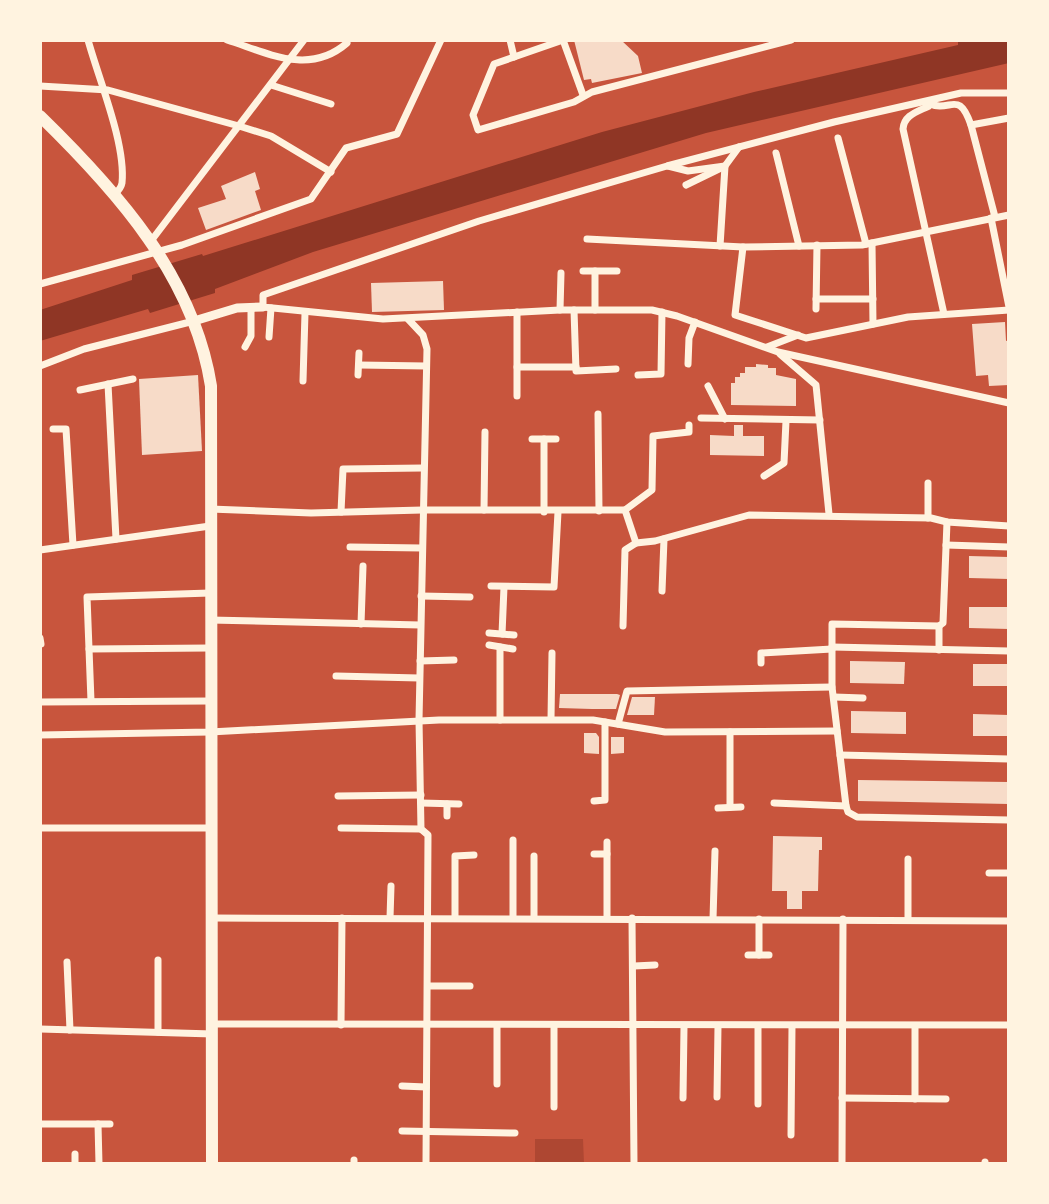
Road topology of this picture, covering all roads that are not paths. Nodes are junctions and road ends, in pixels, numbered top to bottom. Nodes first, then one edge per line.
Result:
1 (88, 40) edge
2 (227, 40) edge
3 (304, 40) edge
4 (441, 40) edge
5 (510, 40) edge
6 (563, 40) edge
7 (791, 40) edge
8 (245, 43) edge
9 (346, 43) dead end
10 (514, 57) junction
11 (290, 60) junction
12 (271, 85) junction
13 (40, 86) edge
14 (101, 89) junction
15 (1009, 93) edge
16 (583, 95) junction
17 (928, 103) junction
18 (331, 104) dead end
19 (40, 116) edge
20 (1009, 118) edge
21 (971, 125) junction
22 (239, 126) junction
23 (838, 138) dead end
24 (739, 147) junction
25 (776, 153) dead end
26 (667, 166) junction
27 (725, 166) junction
28 (331, 172) junction
29 (686, 185) dead end
30 (113, 196) junction
31 (1009, 215) edge
32 (993, 218) junction
33 (928, 231) junction
34 (587, 239) dead end
35 (869, 243) junction
36 (720, 246) junction
37 (799, 246) junction
38 (817, 246) junction
39 (743, 247) junction
40 (156, 249) junction
41 (583, 271) dead end
42 (595, 271) junction
43 (617, 271) dead end
44 (561, 273) dead end
45 (40, 284) edge
46 (816, 299) junction
47 (873, 299) junction
48 (251, 307) junction
49 (267, 307) junction
50 (1009, 308) edge
51 (816, 309) dead end
52 (560, 310) junction
53 (574, 310) junction
54 (595, 310) junction
55 (517, 312) junction
56 (662, 312) junction
57 (305, 313) junction
58 (944, 314) junction
59 (193, 318) junction
60 (408, 319) junction
61 (695, 322) junction
62 (873, 324) junction
63 (799, 335) junction
64 (270, 337) dead end
65 (245, 347) dead end
66 (766, 347) junction
67 (778, 352) junction
68 (359, 353) dead end
69 (688, 364) dead end
70 (359, 365) junction
71 (40, 366) edge
72 (426, 366) junction
73 (517, 367) junction
74 (576, 367) junction
75 (616, 369) dead end
76 (358, 375) dead end
77 (638, 375) dead end
78 (133, 379) dead end
79 (303, 381) dead end
80 (108, 384) junction
81 (708, 386) dead end
82 (80, 390) dead end
83 (517, 396) dead end
84 (1009, 403) edge
85 (598, 414) dead end
86 (701, 418) dead end
87 (725, 419) junction
88 (820, 420) junction
89 (786, 421) junction
90 (689, 425) dead end
91 (53, 429) dead end
92 (485, 432) dead end
93 (532, 439) dead end
94 (544, 439) junction
95 (556, 439) dead end
96 (423, 468) junction
97 (764, 476) dead end
98 (928, 482) dead end
99 (70, 493) junction
100 (81, 493) dead end
101 (210, 509) junction
102 (422, 510) junction
103 (484, 510) junction
104 (625, 510) junction
105 (599, 511) junction
106 (341, 512) junction
107 (544, 512) junction
108 (558, 512) junction
109 (829, 514) junction
110 (928, 518) junction
111 (947, 522) junction
112 (210, 526) junction
113 (1009, 526) edge
114 (116, 539) junction
115 (664, 539) junction
116 (636, 543) junction
117 (74, 545) junction
118 (946, 545) junction
119 (350, 547) dead end
120 (1009, 547) edge
121 (422, 548) junction
122 (40, 550) edge
123 (363, 566) dead end
124 (491, 586) dead end
125 (504, 587) junction
126 (662, 591) dead end
127 (211, 593) junction
128 (421, 596) junction
129 (470, 597) dead end
130 (211, 620) junction
131 (361, 624) junction
132 (420, 625) junction
133 (624, 626) dead end
134 (939, 626) junction
135 (489, 633) dead end
136 (502, 634) junction
137 (514, 635) dead end
138 (40, 638) edge
139 (40, 644) edge
140 (489, 645) dead end
141 (500, 647) junction
142 (211, 648) junction
143 (832, 648) junction
144 (89, 649) junction
145 (513, 649) dead end
146 (939, 650) junction
147 (1009, 651) edge
148 (552, 653) dead end
149 (454, 660) dead end
150 (420, 661) junction
151 (761, 663) dead end
152 (336, 676) dead end
153 (419, 678) junction
154 (832, 687) junction
155 (834, 697) junction
156 (863, 698) dead end
157 (92, 701) junction
158 (211, 701) junction
159 (40, 702) edge
160 (551, 719) junction
161 (419, 720) junction
162 (500, 720) junction
163 (605, 722) junction
164 (618, 724) junction
165 (837, 731) junction
166 (211, 732) junction
167 (730, 732) junction
168 (40, 735) edge
169 (840, 755) junction
170 (1009, 759) edge
171 (338, 796) dead end
172 (421, 799) junction
173 (594, 801) dead end
174 (774, 803) dead end
175 (447, 804) junction
176 (459, 804) dead end
177 (846, 806) junction
178 (730, 807) junction
179 (741, 807) dead end
180 (718, 808) dead end
181 (447, 816) dead end
182 (1009, 820) edge
183 (40, 828) edge
184 (210, 828) junction
185 (341, 828) dead end
186 (421, 829) junction
187 (513, 840) dead end
188 (607, 842) dead end
189 (715, 851) dead end
190 (594, 854) dead end
191 (607, 854) junction
192 (474, 855) dead end
193 (534, 856) dead end
194 (908, 859) dead end
195 (989, 873) dead end
196 (1009, 873) edge
197 (391, 886) dead end
198 (212, 918) junction
199 (342, 918) junction
200 (390, 918) junction
201 (430, 918) junction
202 (455, 918) junction
203 (513, 918) junction
204 (534, 918) junction
205 (607, 918) junction
206 (632, 918) junction
207 (713, 919) junction
208 (759, 919) junction
209 (843, 919) junction
210 (908, 920) junction
211 (1009, 921) edge
212 (747, 955) dead end
213 (759, 955) junction
214 (769, 955) dead end
215 (158, 960) dead end
216 (67, 962) dead end
217 (655, 965) dead end
218 (634, 966) junction
219 (428, 986) junction
220 (470, 986) dead end
221 (341, 1025) junction
222 (426, 1025) junction
223 (1009, 1025) edge
224 (497, 1026) junction
225 (554, 1026) junction
226 (758, 1026) junction
227 (792, 1026) junction
228 (842, 1026) junction
229 (915, 1026) junction
230 (635, 1027) junction
231 (684, 1027) junction
232 (718, 1027) junction
233 (40, 1029) edge
234 (214, 1029) junction
235 (70, 1030) junction
236 (158, 1032) junction
237 (497, 1084) dead end
238 (402, 1086) dead end
239 (426, 1087) junction
240 (717, 1097) dead end
241 (683, 1098) dead end
242 (842, 1098) junction
243 (915, 1099) junction
244 (946, 1099) dead end
245 (758, 1104) dead end
246 (554, 1107) dead end
247 (40, 1124) edge
248 (98, 1124) junction
249 (110, 1124) dead end
250 (402, 1130) dead end
251 (426, 1131) junction
252 (515, 1133) dead end
253 (792, 1135) dead end
254 (75, 1154) dead end
255 (75, 1164) edge
256 (99, 1164) edge
257 (212, 1164) edge
258 (426, 1164) edge
259 (634, 1164) edge
260 (842, 1164) edge

1 - 14 street
2 - 8 street
3 - 11 street
4 - 28 street
5 - 10 street
6 - 10 street
6 - 16 street
7 - 16 street
8 - 11 street
9 - 11 street
10 - 16 street
11 - 12 street
12 - 18 street
12 - 22 street
13 - 14 street
14 - 22 street
14 - 30 street
15 - 17 street
17 - 21 street
17 - 24 street
17 - 33 street
19 - 30 main road
20 - 21 street
21 - 32 street
22 - 28 street
22 - 40 street
23 - 35 street
24 - 26 street
24 - 27 street
25 - 37 street
26 - 27 street
26 - 49 street
27 - 29 street
27 - 36 street
28 - 40 street
30 - 40 main road
31 - 32 street
32 - 33 street
32 - 50 street
33 - 35 street
33 - 58 street
34 - 36 street
35 - 38 street
35 - 47 street
36 - 39 street
37 - 38 street
37 - 39 street
38 - 46 street
39 - 63 street
40 - 45 street
40 - 59 main road
41 - 42 street
42 - 43 street
42 - 54 street
44 - 52 street
46 - 47 street
46 - 51 street
47 - 62 street
48 - 49 street
48 - 59 street
48 - 65 street
49 - 57 street
49 - 64 street
50 - 58 street
52 - 53 street
52 - 55 street
53 - 54 street
53 - 74 street
54 - 56 street
55 - 60 street
55 - 73 street
56 - 61 street
56 - 77 street
57 - 60 street
57 - 79 street
58 - 62 street
59 - 71 street
59 - 101 main road
60 - 72 street
61 - 66 street
61 - 69 street
62 - 63 street
63 - 66 street
66 - 67 street
67 - 84 street
67 - 88 street
68 - 70 street
70 - 72 street
70 - 76 street
72 - 96 street
73 - 74 street
73 - 83 street
74 - 75 street
78 - 80 street
80 - 82 street
80 - 114 street
81 - 87 street
85 - 105 street
86 - 87 street
87 - 89 street
88 - 89 street
88 - 109 street
89 - 97 street
90 - 104 street
91 - 99 street
92 - 103 street
93 - 94 street
94 - 95 street
94 - 107 street
96 - 102 street
96 - 106 street
98 - 110 street
99 - 100 street
99 - 117 street
101 - 106 street
101 - 112 main road
102 - 103 street
102 - 106 street
102 - 121 street
103 - 107 street
104 - 105 street
104 - 116 street
105 - 108 street
107 - 108 street
108 - 125 street
109 - 110 street
109 - 115 street
110 - 111 street
111 - 113 street
111 - 118 street
112 - 114 street
112 - 127 main road
114 - 117 street
115 - 116 street
115 - 126 street
116 - 133 street
117 - 122 street
118 - 120 street
118 - 134 street
119 - 121 street
121 - 128 street
123 - 131 street
124 - 125 street
125 - 136 street
127 - 130 main road
127 - 144 street
128 - 129 street
128 - 132 street
130 - 131 street
130 - 142 main road
131 - 132 street
132 - 150 street
134 - 143 street
134 - 146 street
135 - 136 street
136 - 137 street
138 - 139 street
140 - 141 street
141 - 145 street
141 - 162 street
142 - 144 street
142 - 158 main road
143 - 146 street
143 - 151 street
143 - 154 street
144 - 157 street
146 - 147 street
148 - 160 street
149 - 150 street
150 - 153 street
152 - 153 street
153 - 161 street
154 - 155 street
154 - 164 street
155 - 156 street
155 - 165 street
157 - 158 street
157 - 159 street
158 - 166 main road
160 - 162 street
160 - 163 street
161 - 162 street
161 - 166 street
161 - 172 street
163 - 164 street
163 - 173 street
164 - 167 street
165 - 167 street
165 - 169 street
166 - 168 street
166 - 184 main road
167 - 178 street
169 - 170 street
169 - 177 street
171 - 172 street
172 - 175 street
172 - 186 street
174 - 177 street
175 - 176 street
175 - 181 street
177 - 182 street
178 - 179 street
178 - 180 street
183 - 184 street
184 - 198 main road
185 - 186 street
186 - 201 street
187 - 203 street
188 - 191 street
189 - 207 street
190 - 191 street
191 - 205 street
192 - 202 street
193 - 204 street
194 - 210 street
195 - 196 street
197 - 200 street
198 - 199 street
198 - 234 main road
199 - 200 street
199 - 221 street
200 - 201 street
201 - 202 street
201 - 219 street
202 - 203 street
203 - 204 street
204 - 205 street
205 - 206 street
206 - 207 street
206 - 218 street
207 - 208 street
208 - 209 street
208 - 213 street
209 - 210 street
209 - 228 street
210 - 211 street
212 - 213 street
213 - 214 street
215 - 236 street
216 - 235 street
217 - 218 street
218 - 230 street
219 - 220 street
219 - 222 street
221 - 222 street
221 - 234 street
222 - 224 street
222 - 239 street
223 - 229 street
224 - 225 street
224 - 237 street
225 - 230 street
225 - 246 street
226 - 227 street
226 - 232 street
226 - 245 street
227 - 228 street
227 - 253 street
228 - 229 street
228 - 242 street
229 - 243 street
230 - 231 street
230 - 259 street
231 - 232 street
231 - 241 street
232 - 240 street
233 - 235 street
234 - 236 street
234 - 257 main road
235 - 236 street
238 - 239 street
239 - 251 street
242 - 243 street
242 - 260 street
243 - 244 street
247 - 248 street
248 - 249 street
248 - 256 street
250 - 251 street
251 - 252 street
251 - 258 street
254 - 255 street

